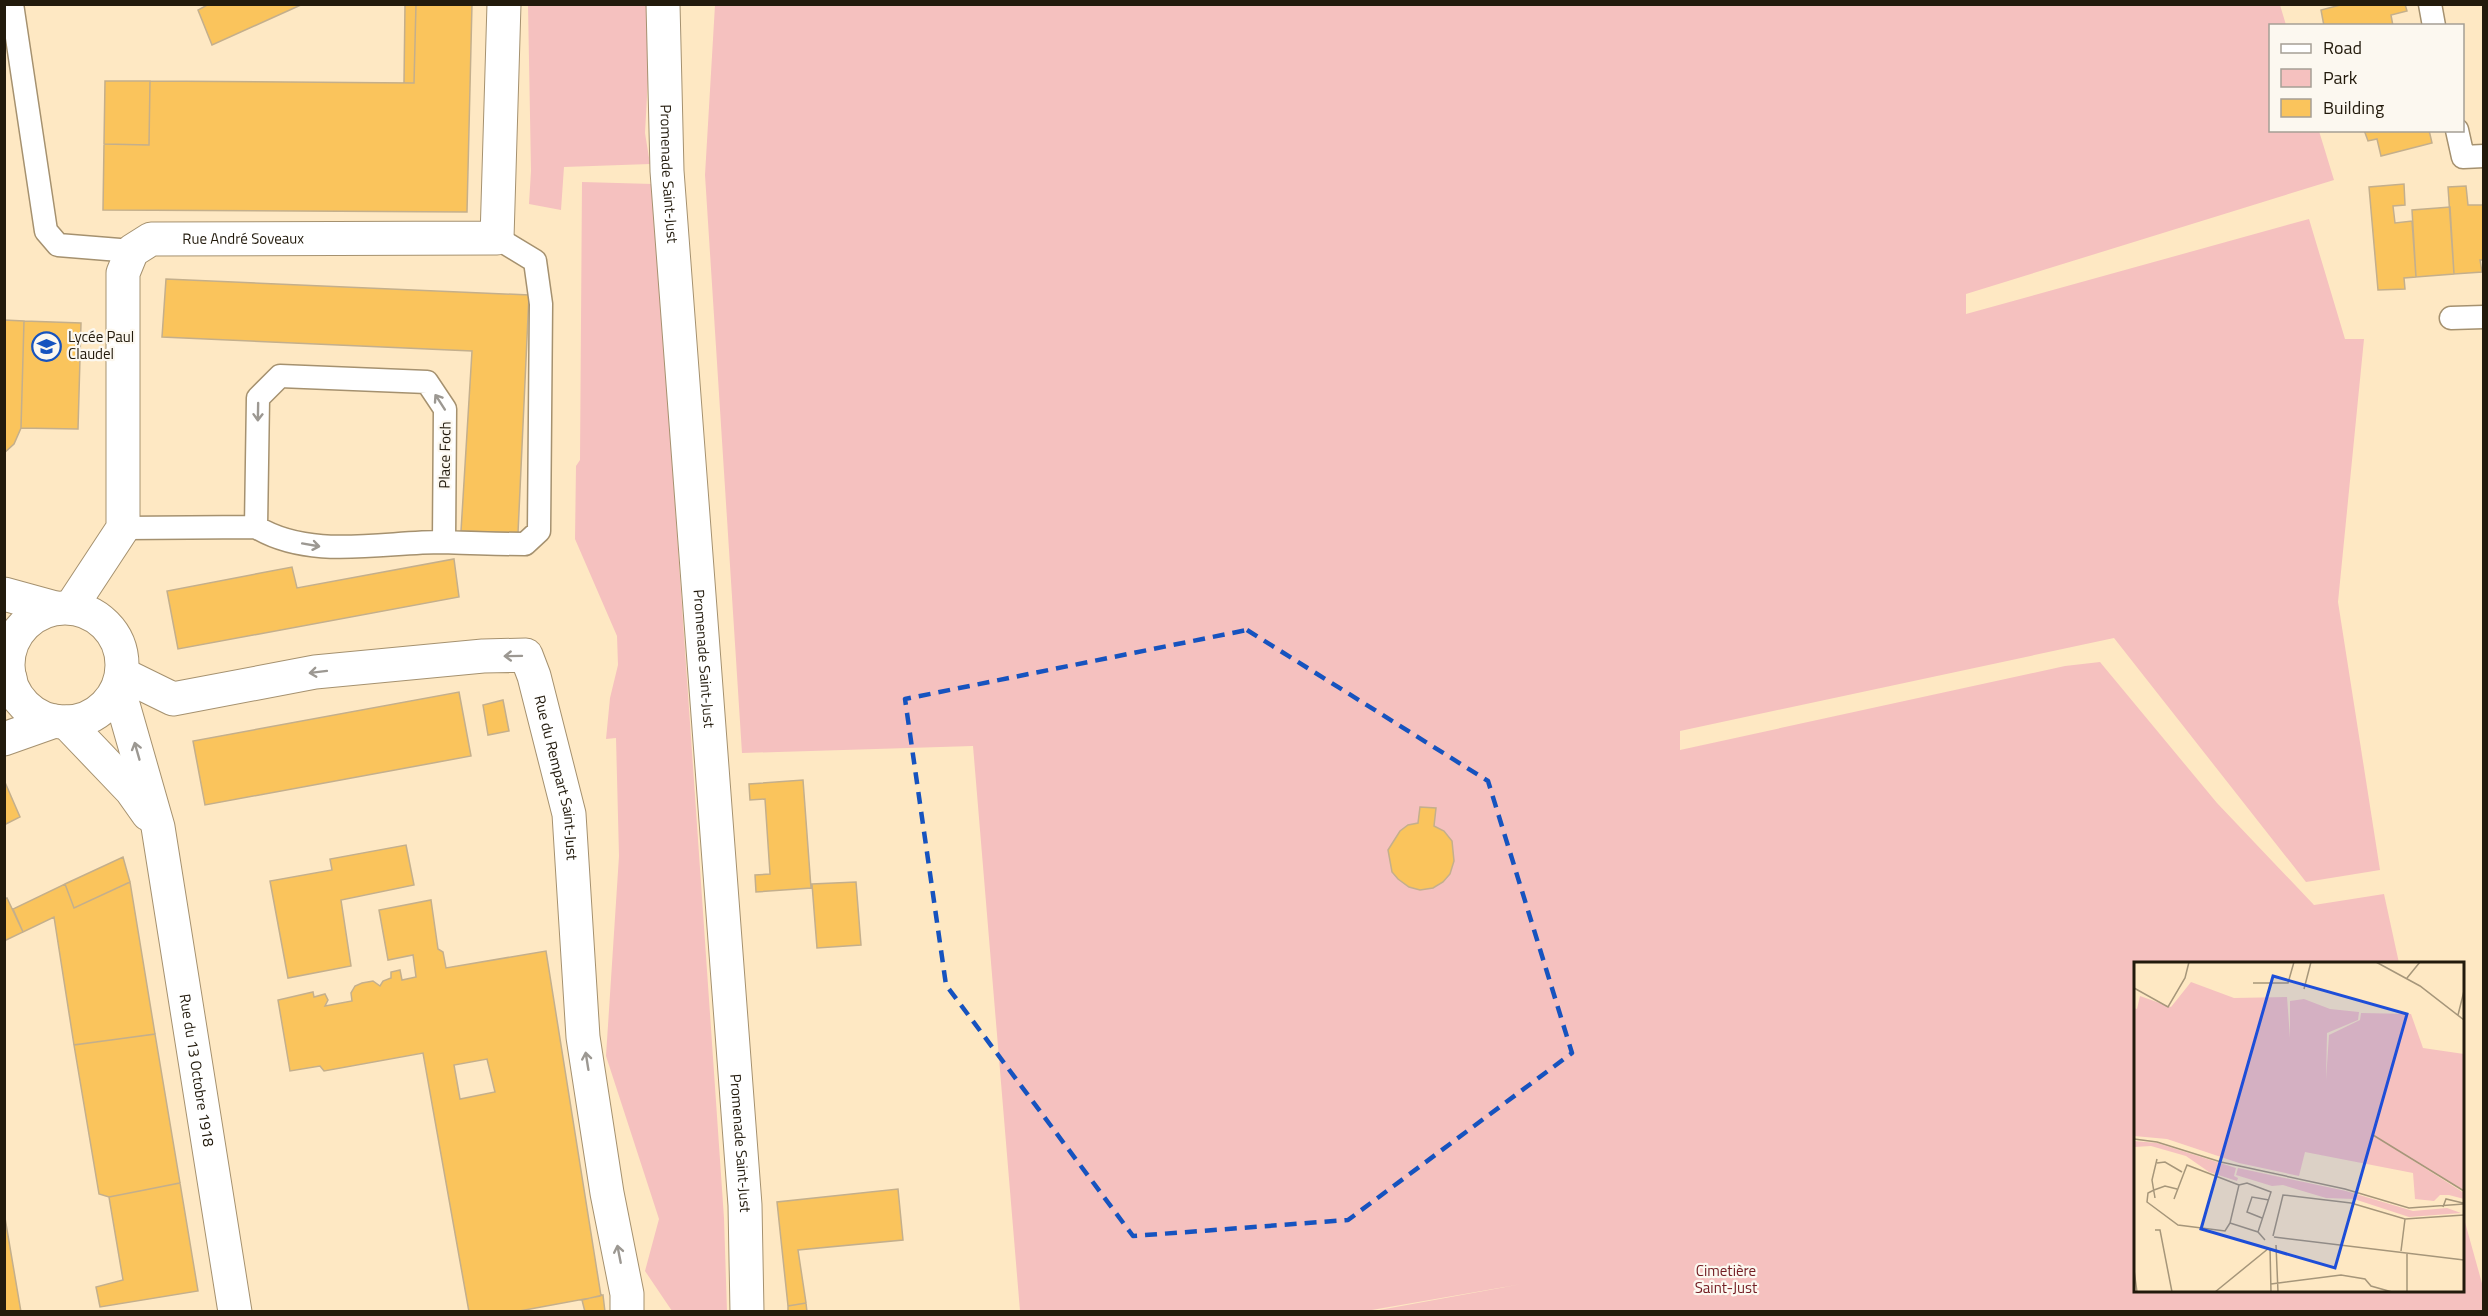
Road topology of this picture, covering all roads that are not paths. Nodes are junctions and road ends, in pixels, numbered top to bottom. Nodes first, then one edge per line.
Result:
1 (12, 4) edge
2 (504, 4) edge
3 (663, 4) edge
4 (2430, 4) edge
5 (2434, 24) edge
6 (2457, 132) edge
7 (2484, 156) edge
8 (497, 238) junction
9 (132, 251) junction
10 (2484, 316) edge
11 (2451, 318) dead end
12 (256, 527) junction
13 (123, 528) junction
14 (444, 542) junction
15 (4, 594) edge
16 (63, 608) junction
17 (7, 673) edge
18 (120, 680) junction
19 (61, 722) junction
20 (4, 739) edge
21 (158, 827) junction
22 (236, 1311) edge
23 (627, 1311) edge
24 (747, 1311) edge

1 - 9 lane
2 - 8 street
3 - 24 street, Promenade Saint-Just
4 - 5 lane
6 - 7 lane
8 - 9 street, Rue André Soveaux
8 - 14 lane
9 - 13 street
10 - 11 lane
12 - 13 lane
12 -> 14 lane
14 -> 12 lane, Place Foch
13 - 16 street
15 - 16 street
16 - 17 street
16 - 18 street
17 - 19 street
18 - 19 street
21 -> 18 street, Rue du 13 Octobre 1918
23 -> 18 street, Rue du Rempart Saint-Just
19 - 20 street
19 - 21 street, Rue du 13 Octobre 1918
21 - 22 street, Rue du 13 Octobre 1918

